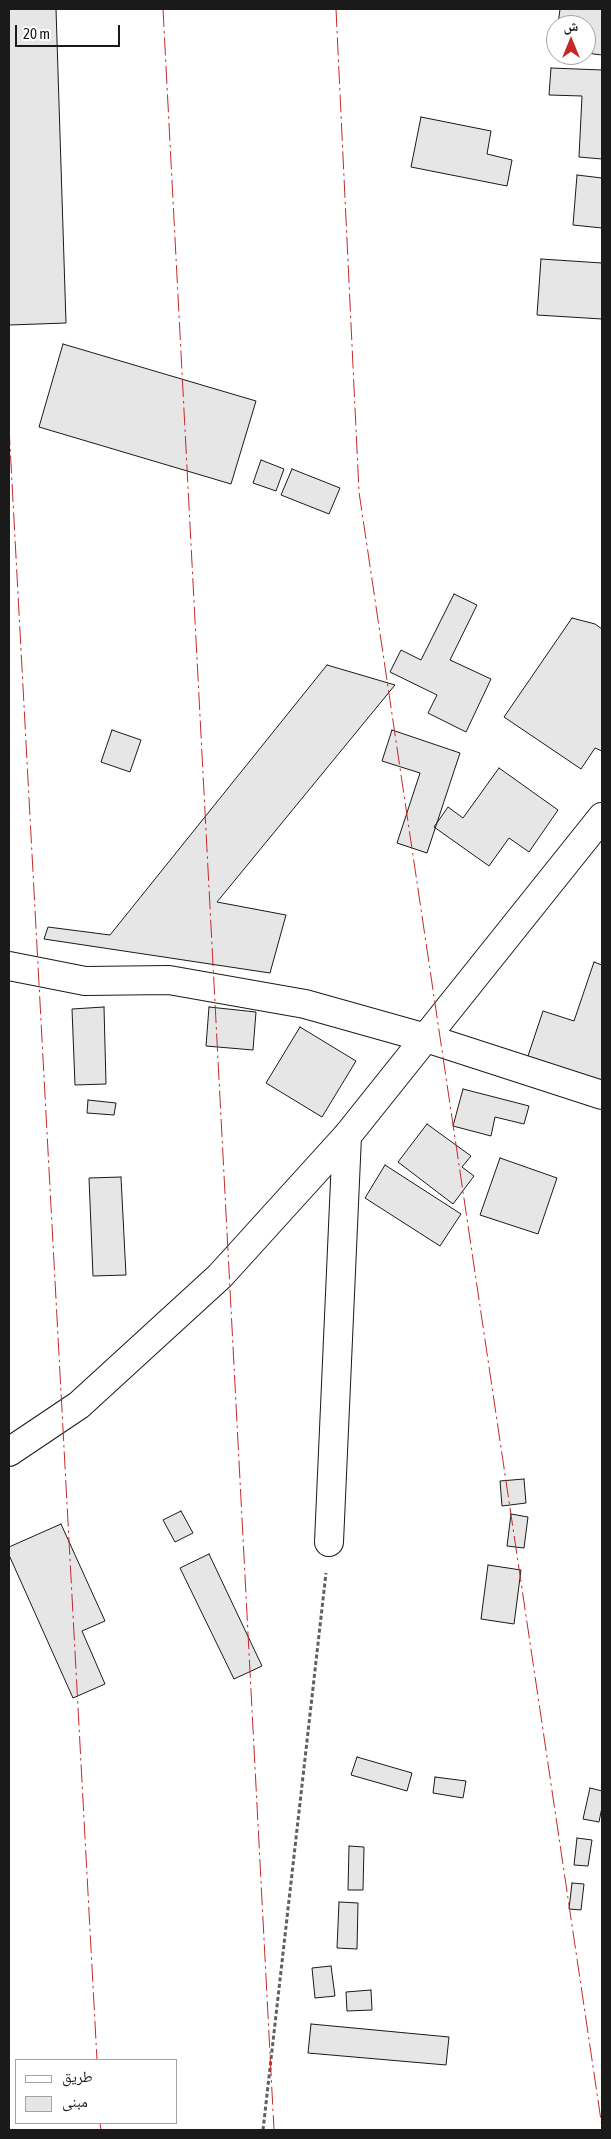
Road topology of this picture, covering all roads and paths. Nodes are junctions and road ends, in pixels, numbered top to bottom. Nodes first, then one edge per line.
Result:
1 (602, 817) edge
2 (9, 966) edge
3 (426, 1038) junction
4 (602, 1095) edge
5 (347, 1136) junction
6 (9, 1452) edge
7 (329, 1542) joint
8 (263, 2130) edge

1 - 3 street
2 - 3 street
3 - 4 street
3 - 5 street
5 - 6 street
5 - 7 street
7 - 8 path

